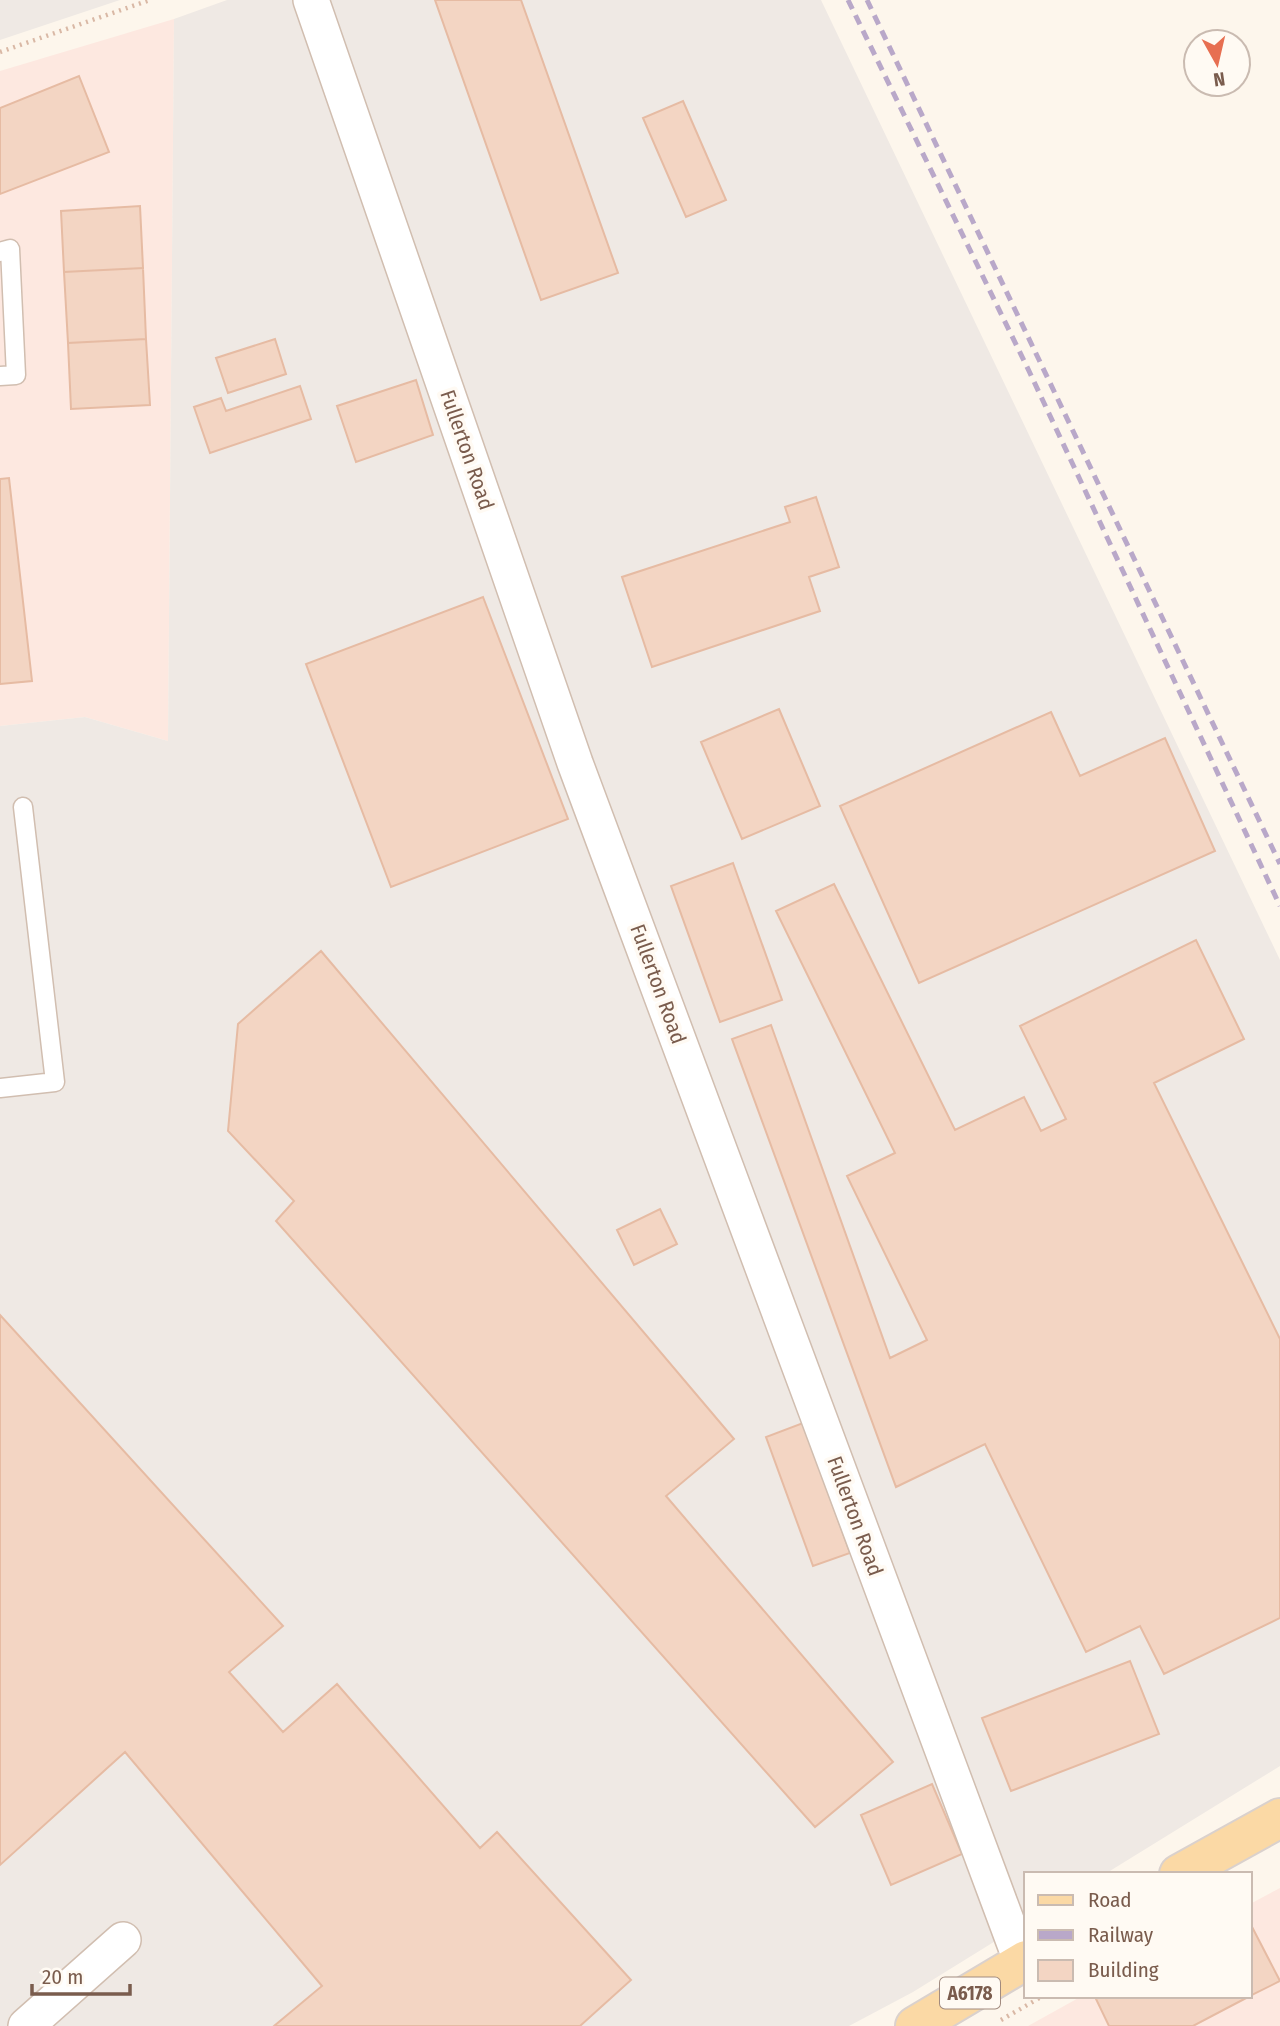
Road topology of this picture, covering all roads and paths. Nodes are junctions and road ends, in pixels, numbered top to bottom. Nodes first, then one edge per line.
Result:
1 (150, 0) edge
2 (311, 0) edge
3 (0, 52) edge
4 (0, 252) edge
5 (0, 376) edge
6 (23, 807) dead end
7 (0, 1088) edge
8 (1280, 1818) edge
9 (1183, 1872) edge
10 (123, 1940) dead end
11 (1024, 1961) edge
12 (1039, 1998) edge
13 (26, 2026) edge
14 (915, 2026) edge
15 (990, 2026) edge

1 - 3 path
2 - 11 street, Fullerton Road
4 - 5 lane
6 - 7 lane
8 - 9 main road
10 - 13 street
11 - 14 main road, A6178
12 - 15 path

